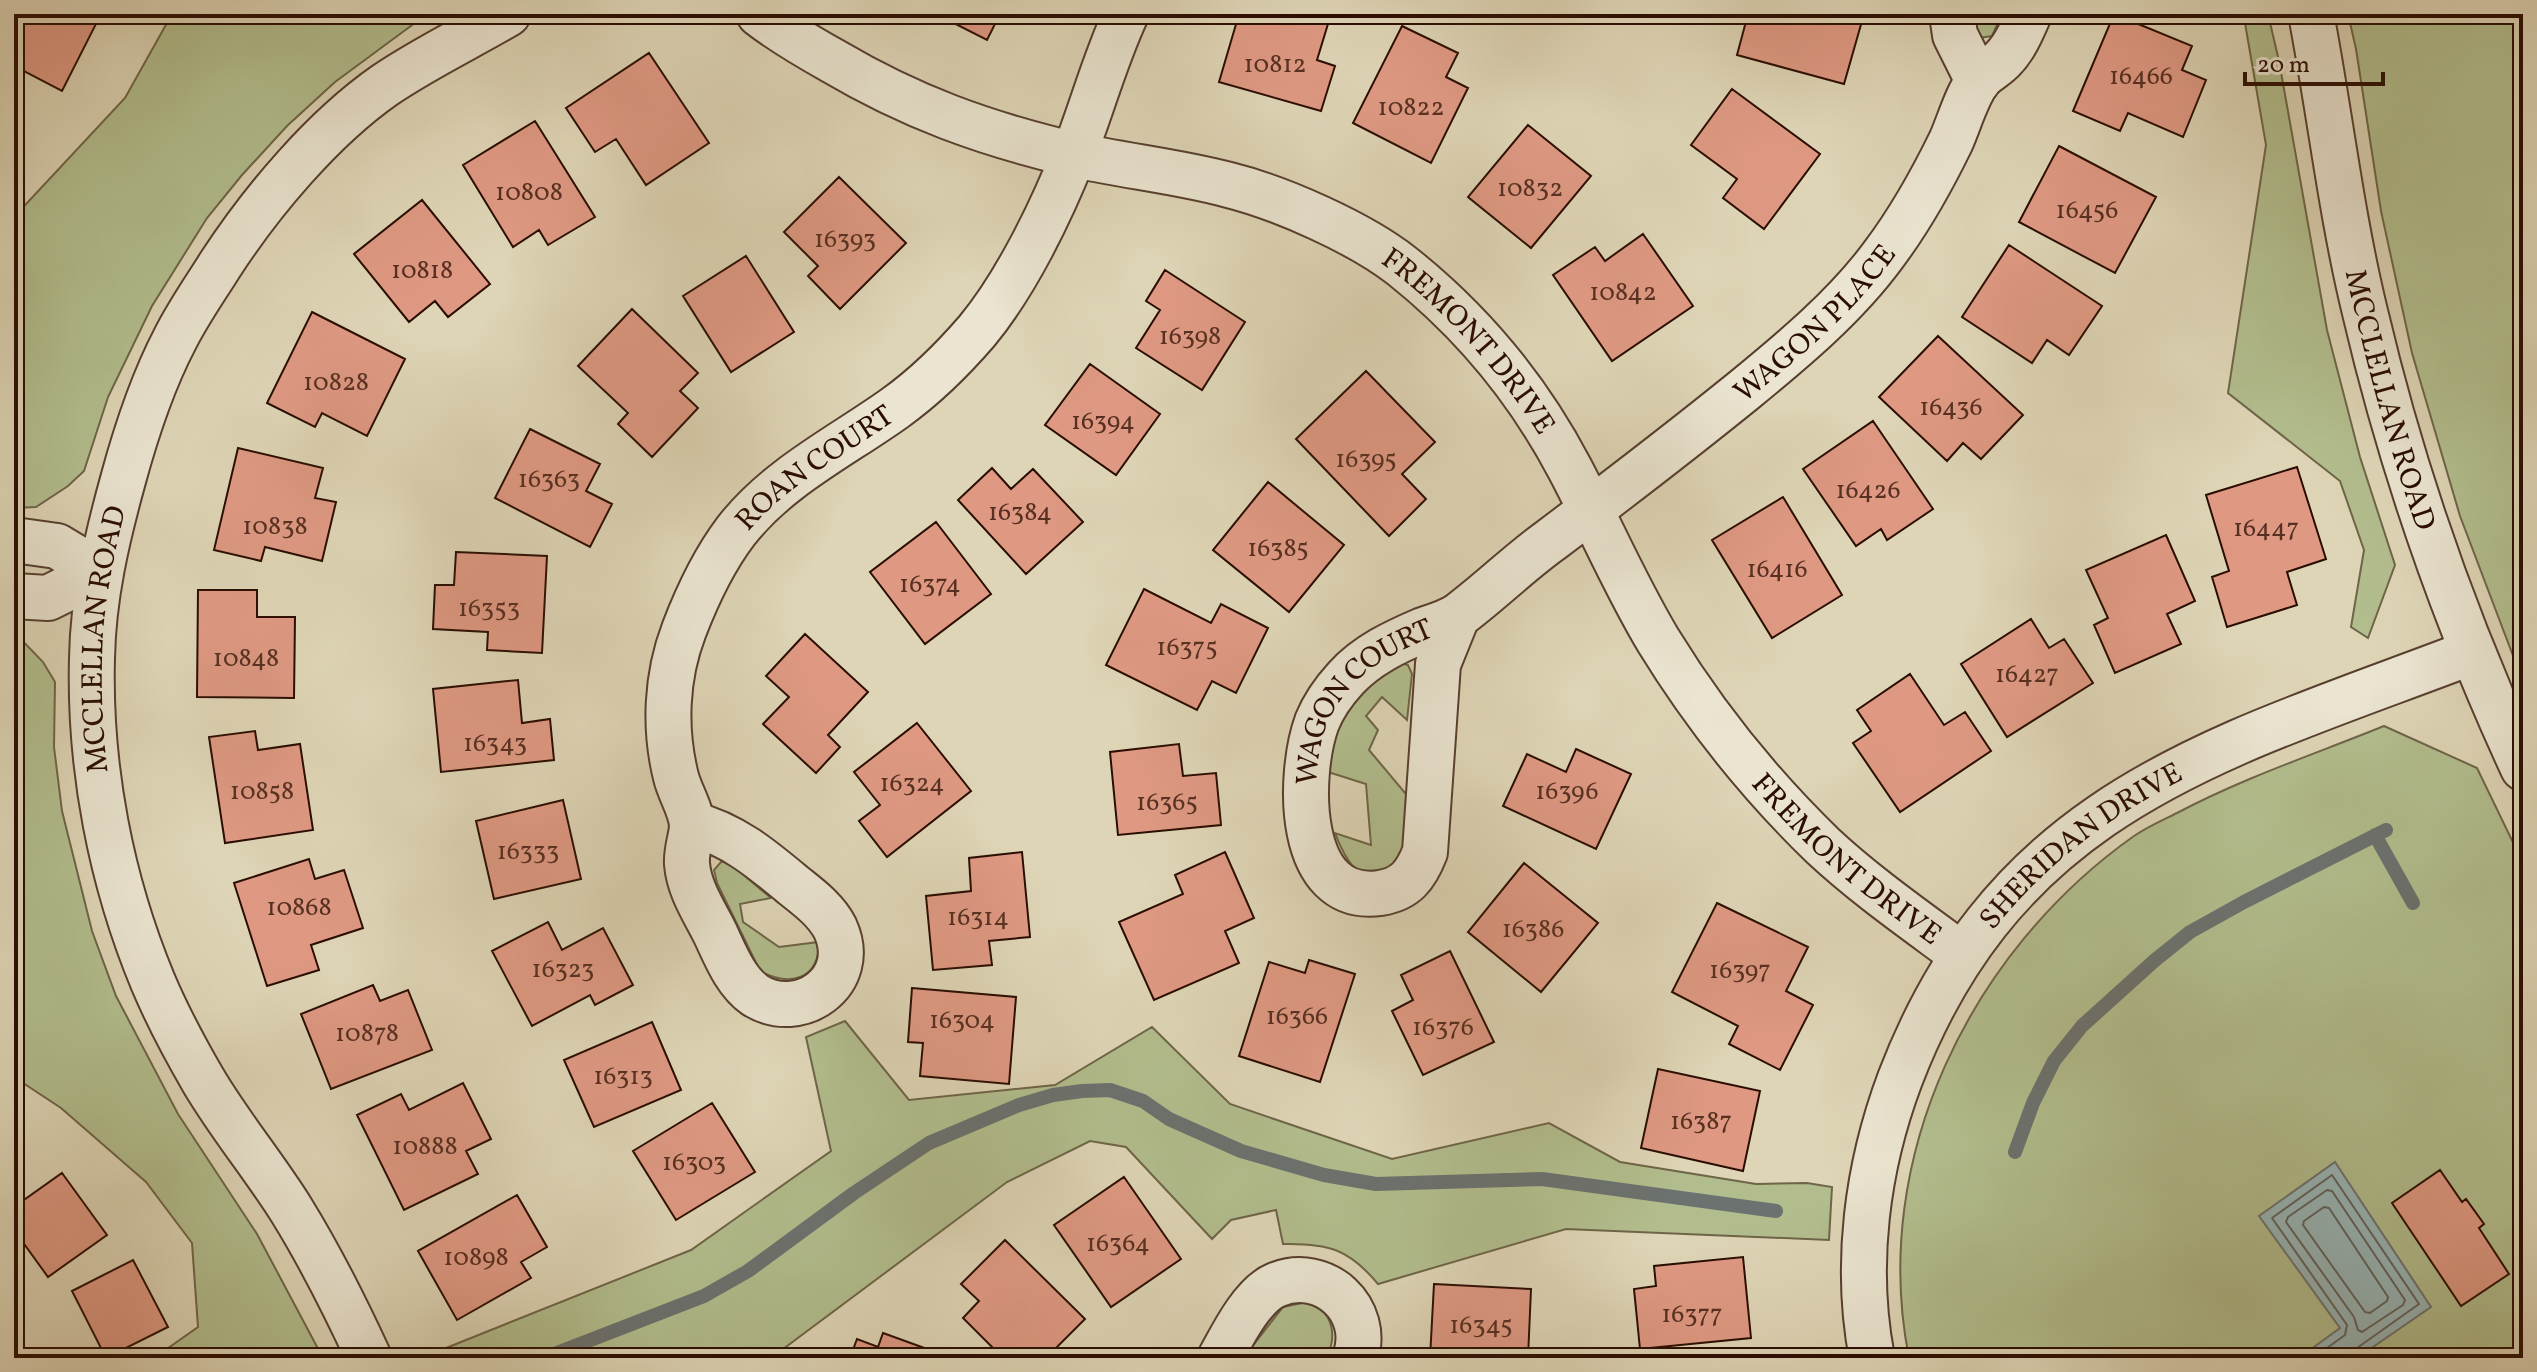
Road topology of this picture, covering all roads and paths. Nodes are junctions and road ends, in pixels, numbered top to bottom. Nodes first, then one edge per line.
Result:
1 (508, 14) edge
2 (759, 14) edge
3 (1126, 14) edge
4 (1952, 14) edge
5 (2029, 14) edge
6 (2311, 14) edge
7 (1978, 81) junction
8 (1073, 155) junction
9 (1590, 511) junction
10 (14, 540) edge
11 (100, 572) junction
12 (14, 596) edge
13 (1457, 617) junction
14 (2472, 652) junction
15 (2523, 768) edge
16 (692, 824) dead end
17 (1962, 955) junction
18 (369, 1358) edge
19 (1220, 1358) edge
20 (1355, 1358) edge
21 (1872, 1358) edge

1 - 11 street, MCCLELLAN ROAD
2 - 8 street, FREMONT DRIVE
3 - 8 street, ROAN COURT
4 - 7 street
5 - 7 street, WAGON PLACE
6 - 14 street, MCCLELLAN ROAD
7 - 9 street, WAGON PLACE
8 - 9 street, FREMONT DRIVE
8 - 16 street, ROAN COURT
9 - 13 street, WAGON COURT
9 - 17 street, FREMONT DRIVE
10 - 11 street
11 - 12 street
11 - 18 street, MCCLELLAN ROAD
13 - 13 street, WAGON COURT
14 - 15 street, MCCLELLAN ROAD
14 - 17 street, SHERIDAN DRIVE
17 - 21 street, SHERIDAN DRIVE
19 - 20 street

